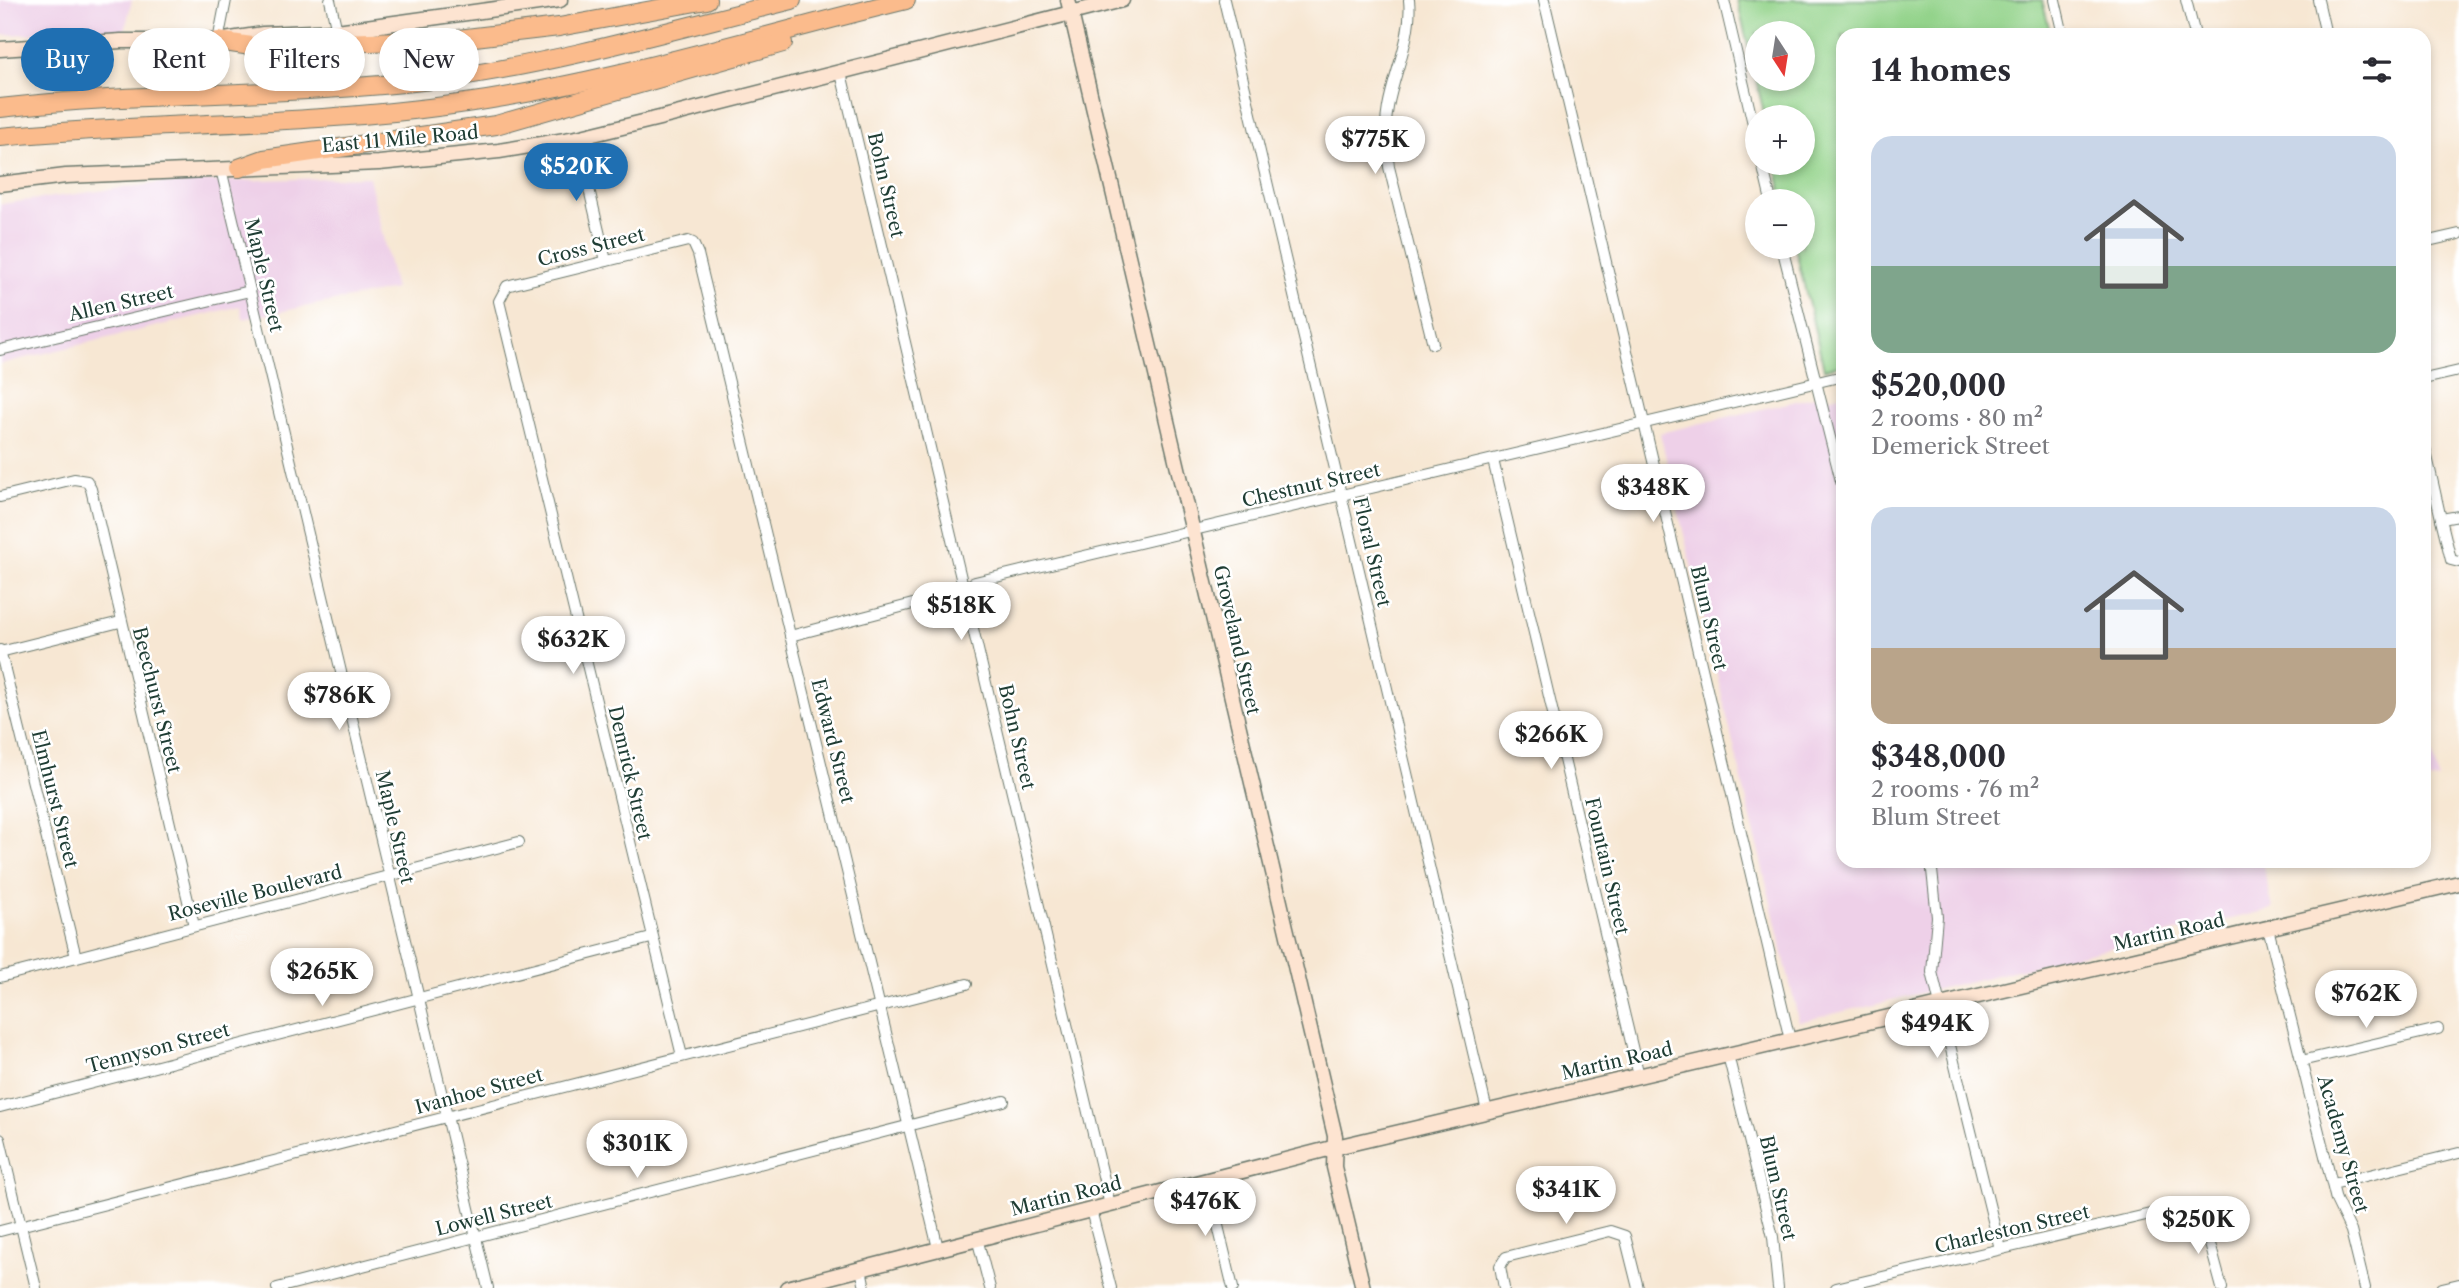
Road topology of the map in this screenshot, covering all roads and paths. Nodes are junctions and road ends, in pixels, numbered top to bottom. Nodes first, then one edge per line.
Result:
1 (226, 0) edge
2 (330, 0) edge
3 (560, 0) edge
4 (707, 0) edge
5 (792, 0) edge
6 (906, 0) edge
7 (1122, 0) edge
8 (1224, 0) edge
9 (1409, 0) edge
10 (1544, 0) edge
11 (1724, 0) edge
12 (2055, 0) edge
13 (2186, 0) edge
14 (2318, 0) edge
15 (491, 5) edge
16 (1069, 7) edge
17 (862, 12) junction
18 (221, 28) edge
19 (336, 28) edge
20 (355, 28) edge
21 (2061, 28) edge
22 (2193, 28) edge
23 (2324, 28) edge
24 (128, 41) edge
25 (230, 43) edge
26 (0, 49) edge
27 (841, 73) junction
28 (1749, 105) edge
29 (0, 108) edge
30 (0, 138) edge
31 (577, 138) junction
32 (230, 169) junction
33 (0, 184) edge
34 (2459, 234) edge
35 (2431, 240) edge
36 (694, 243) joint
37 (1785, 259) edge
38 (606, 261) junction
39 (250, 291) junction
40 (500, 294) joint
41 (1433, 344) dead end
42 (0, 350) edge
43 (2459, 370) edge
44 (2431, 377) edge
45 (1836, 378) edge
46 (1815, 383) junction
47 (1645, 424) junction
48 (1493, 460) junction
49 (1836, 462) edge
50 (2431, 474) edge
51 (1341, 495) junction
52 (0, 497) edge
53 (2459, 516) edge
54 (2441, 519) junction
55 (1192, 531) junction
56 (2459, 562) edge
57 (964, 588) junction
58 (120, 622) junction
59 (790, 636) junction
60 (0, 651) edge
61 (519, 842) dead end
62 (1932, 868) edge
63 (389, 876) junction
64 (2459, 883) edge
65 (194, 926) junction
66 (2268, 928) junction
67 (651, 938) junction
68 (76, 957) junction
69 (0, 977) edge
70 (967, 984) dead end
71 (419, 998) junction
72 (880, 1005) junction
73 (1939, 1006) junction
74 (2438, 1029) dead end
75 (1790, 1040) junction
76 (1728, 1055) junction
77 (682, 1056) junction
78 (2301, 1061) junction
79 (1639, 1076) junction
80 (1004, 1101) dead end
81 (0, 1107) edge
82 (1487, 1111) junction
83 (447, 1118) junction
84 (907, 1127) junction
85 (0, 1139) edge
86 (1332, 1148) junction
87 (2459, 1153) edge
88 (1207, 1180) junction
89 (2333, 1184) junction
90 (1110, 1205) junction
91 (1091, 1210) junction
92 (21, 1226) junction
93 (0, 1231) edge
94 (475, 1237) junction
95 (977, 1238) junction
96 (938, 1248) junction
97 (2000, 1250) junction
98 (860, 1269) junction
99 (2459, 1284) edge
100 (36, 1288) edge
101 (277, 1288) edge
102 (488, 1288) edge
103 (787, 1288) edge
104 (865, 1288) edge
105 (990, 1288) edge
106 (1111, 1288) edge
107 (1233, 1288) edge
108 (1363, 1288) edge
109 (1504, 1288) edge
110 (1638, 1288) edge
111 (1778, 1288) edge
112 (1836, 1288) edge
113 (2222, 1288) edge
114 (2365, 1288) edge
115 (2442, 1288) edge

1 - 18 street
2 - 19 street
3 - 15 street
4 - 25 highway
5 - 29 highway
6 - 17 highway
7 - 16 street, East 11 Mile Road
8 - 51 street, Floral Street
9 - 41 street
10 - 47 street, Blum Street
11 - 28 street
12 - 21 street
13 - 22 street
14 - 23 street
15 - 20 street
16 - 27 street, East 11 Mile Road
16 - 55 street, Groveland Street
17 - 30 highway
17 - 32 highway
24 - 26 street
27 - 31 street, East 11 Mile Road
27 - 57 street, Bohn Street
31 - 32 street, East 11 Mile Road
31 - 38 street
32 - 33 street, East 11 Mile Road
32 - 39 street, Maple Street
34 - 35 street
36 - 38 street, Cross Street
36 - 59 street, Edward Street
37 - 46 street
38 - 40 street, Cross Street
39 - 42 street, Allen Street
39 - 63 street, Maple Street
40 - 67 street, Demrick Street
43 - 44 street
45 - 46 street, Chestnut Street
46 - 47 street, Chestnut Street
46 - 49 street
47 - 48 street, Chestnut Street
47 - 75 street, Blum Street
48 - 51 street, Chestnut Street
48 - 79 street, Fountain Street
50 - 54 street
51 - 55 street, Chestnut Street
51 - 82 street, Floral Street
52 - 58 street, Beechurst Street
53 - 54 street
54 - 56 street
55 - 57 street, Chestnut Street
55 - 86 street, Groveland Street
57 - 59 street, Chestnut Street
57 - 90 street, Bohn Street
58 - 60 street
58 - 65 street, Beechurst Street
59 - 72 street, Edward Street
60 - 68 street, Elmhurst Street
61 - 63 street, Roseville Boulevard
62 - 73 street
63 - 65 street, Roseville Boulevard
63 - 71 street, Maple Street
64 - 66 street, Martin Road
65 - 68 street, Roseville Boulevard
66 - 73 street, Martin Road
66 - 78 street, Academy Street
67 - 71 street, Tennyson Street
67 - 77 street, Demrick Street
68 - 69 street, Roseville Boulevard
70 - 72 street, Ivanhoe Street
71 - 81 street, Tennyson Street
71 - 83 street, Maple Street
72 - 77 street, Ivanhoe Street
72 - 84 street, Edward Street
73 - 75 street, Martin Road
73 - 97 street
74 - 78 street
75 - 76 street, Martin Road
76 - 79 street, Martin Road
76 - 111 street, Blum Street
77 - 83 street, Ivanhoe Street
78 - 89 street, Academy Street
79 - 82 street, Martin Road
80 - 84 street, Lowell Street
82 - 86 street, Martin Road
83 - 92 street, Ivanhoe Street
83 - 94 street, Maple Street
84 - 94 street, Lowell Street
84 - 96 street, Edward Street
85 - 92 street
86 - 88 street, Martin Road
86 - 108 street, Groveland Street
87 - 89 street
88 - 90 street, Martin Road
88 - 107 street
89 - 114 street, Academy Street
90 - 91 street, Martin Road
91 - 95 street, Martin Road
91 - 106 street
92 - 93 street, Ivanhoe Street
92 - 100 street
94 - 101 street, Lowell Street
94 - 102 street, Maple Street
95 - 96 street, Martin Road
95 - 105 street
96 - 98 street, Martin Road
97 - 112 street, Charleston Street
97 - 113 street, Charleston Street
98 - 103 street, Martin Road
98 - 104 street
99 - 115 street
109 - 110 street

